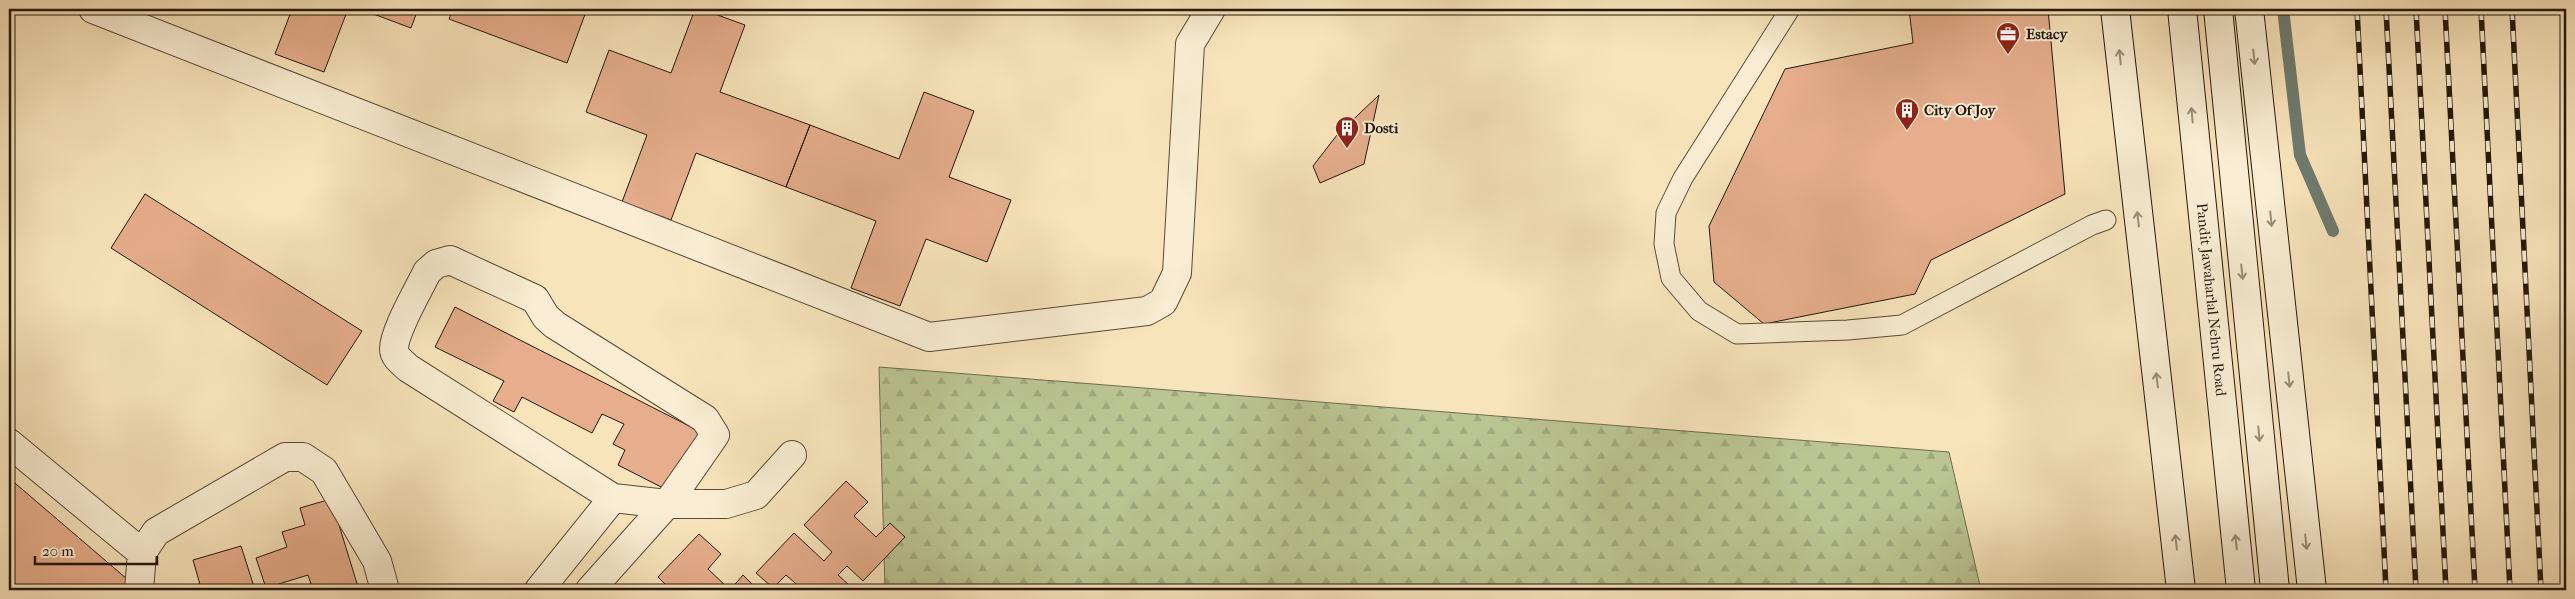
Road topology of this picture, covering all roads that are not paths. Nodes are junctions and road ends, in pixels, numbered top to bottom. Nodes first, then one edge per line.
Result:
1 (92, 9) edge
2 (1211, 9) edge
3 (1790, 9) edge
4 (2115, 9) edge
5 (2182, 9) edge
6 (2218, 9) edge
7 (2248, 9) edge
8 (2106, 220) dead end
9 (9, 443) edge
10 (792, 455) dead end
11 (613, 498) junction
12 (667, 504) junction
13 (142, 553) junction
14 (139, 590) edge
15 (385, 590) edge
16 (539, 590) edge
17 (590, 590) edge
18 (2181, 590) edge
19 (2241, 590) edge
20 (2275, 590) edge
21 (2312, 590) edge

1 - 2 street
3 - 8 lane
18 -> 4 street
19 -> 5 street, Pandit Jawaharlal Nehru Road
6 -> 20 street
7 -> 21 street
9 - 13 street
10 - 12 street
11 - 12 street
11 - 12 street
11 - 16 street
12 - 17 street
13 - 14 street
13 - 15 street

